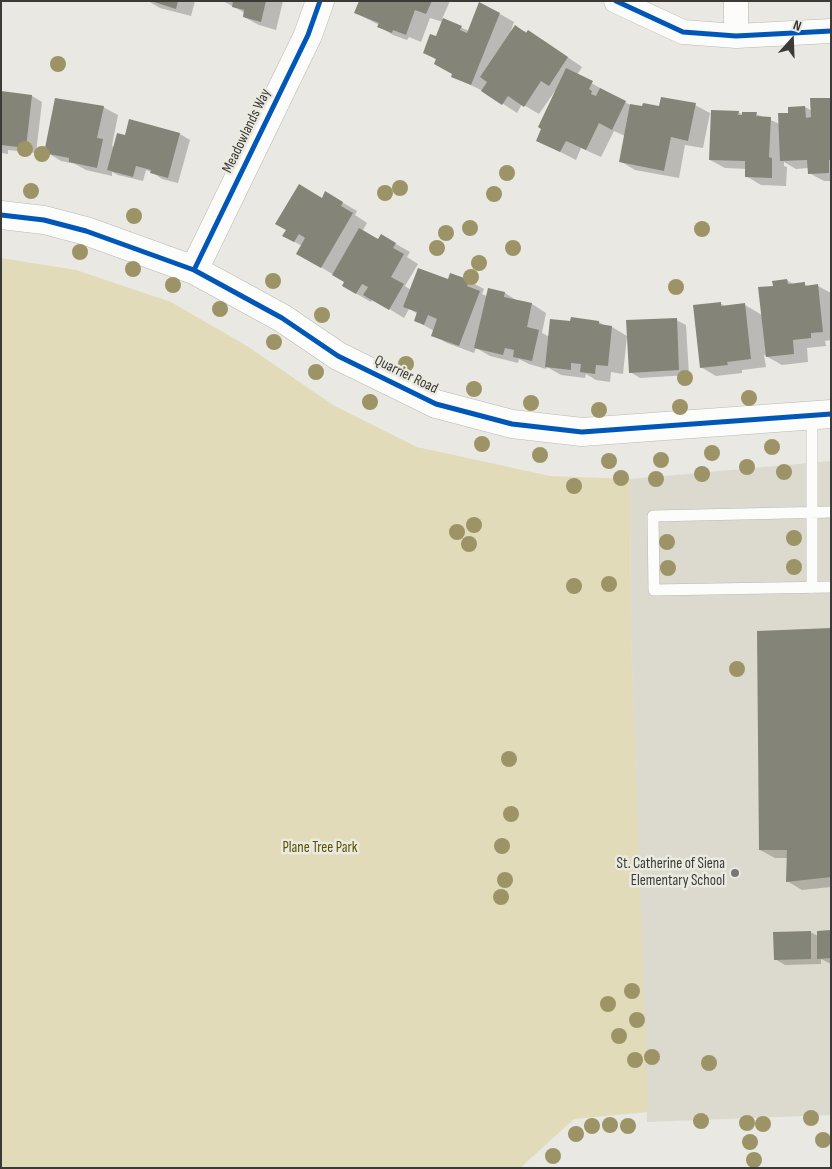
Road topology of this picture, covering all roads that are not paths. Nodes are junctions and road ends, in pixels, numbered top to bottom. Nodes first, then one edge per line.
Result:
1 (320, 1) edge
2 (616, 1) edge
3 (736, 1) edge
4 (831, 31) edge
5 (736, 36) junction
6 (1, 215) edge
7 (194, 270) junction
8 (821, 414) edge
9 (831, 512) edge
10 (812, 513) junction
11 (831, 587) edge
12 (812, 588) junction

1 - 7 street, Meadowlands Way
2 - 5 street
3 - 5 street
4 - 5 street
6 - 7 street, Quarrier Road
7 - 8 street, Quarrier Road
8 - 10 lane
9 - 10 lane
10 - 12 lane
10 - 12 lane
11 - 12 lane

